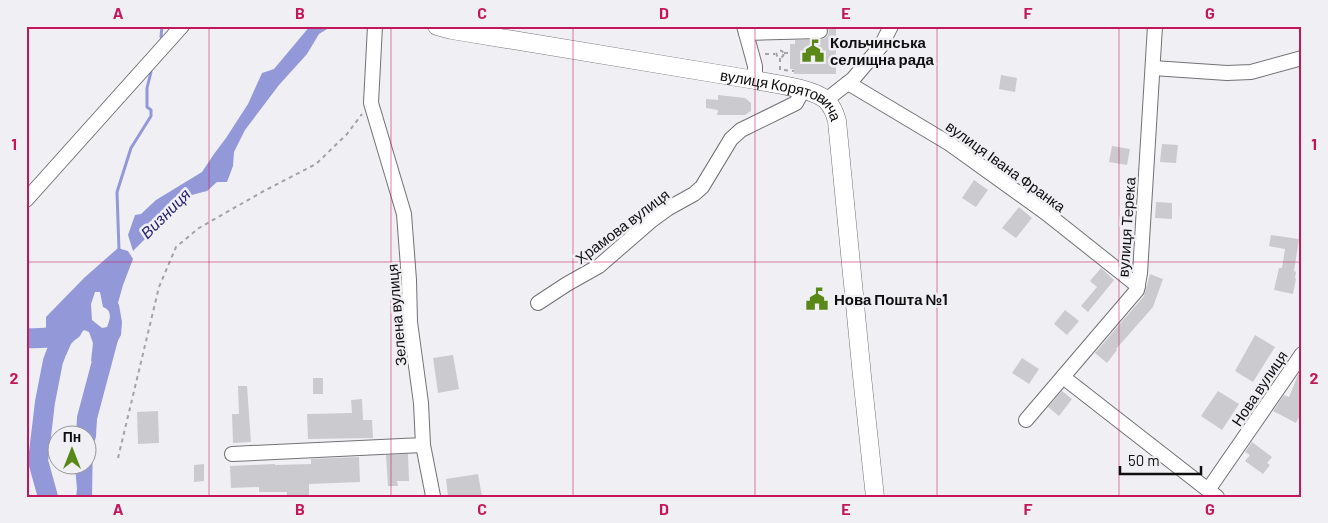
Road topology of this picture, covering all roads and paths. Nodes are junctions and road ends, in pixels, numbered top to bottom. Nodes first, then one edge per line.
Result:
1 (182, 26) edge
2 (374, 26) edge
3 (437, 26) edge
4 (891, 26) edge
5 (1155, 26) edge
6 (745, 30) edge
7 (820, 31) dead end
8 (784, 53) junction
9 (790, 53) dead end
10 (776, 54) junction
11 (780, 57) junction
12 (1302, 58) edge
13 (764, 60) dead end
14 (1153, 68) junction
15 (794, 71) dead end
16 (755, 80) junction
17 (848, 83) junction
18 (803, 90) junction
19 (826, 100) junction
20 (371, 102) junction
21 (26, 200) edge
22 (1138, 286) junction
23 (538, 303) dead end
24 (1302, 354) edge
25 (1063, 377) junction
26 (1026, 420) dead end
27 (423, 445) junction
28 (232, 454) dead end
29 (118, 458) dead end
30 (1213, 493) edge
31 (433, 496) edge
32 (875, 497) edge

1 - 21 street
2 - 20 street, Зелена вулиця
3 - 16 main road, вулиця Корятовича
4 - 17 street
5 - 14 street, вулиця Терека
6 - 7 street
6 - 16 street
8 - 9 path
8 - 10 path
8 - 11 path
10 - 11 path
10 - 13 path
11 - 15 path
12 - 14 street
14 - 22 street, вулиця Терека
16 - 18 main road, вулиця Корятовича
17 - 19 street
17 - 22 street, вулиця Івана Франка
18 - 19 main road, вулиця Корятовича
18 - 23 street, Храмова вулиця
19 - 32 main road, вулиця Корятовича
20 - 27 street, Зелена вулиця
20 - 29 path
22 - 25 street, вулиця Терека
24 - 30 street, Нова вулиця
25 - 26 street, вулиця Терека
25 - 30 street
27 - 28 street
27 - 31 street, Зелена вулиця

